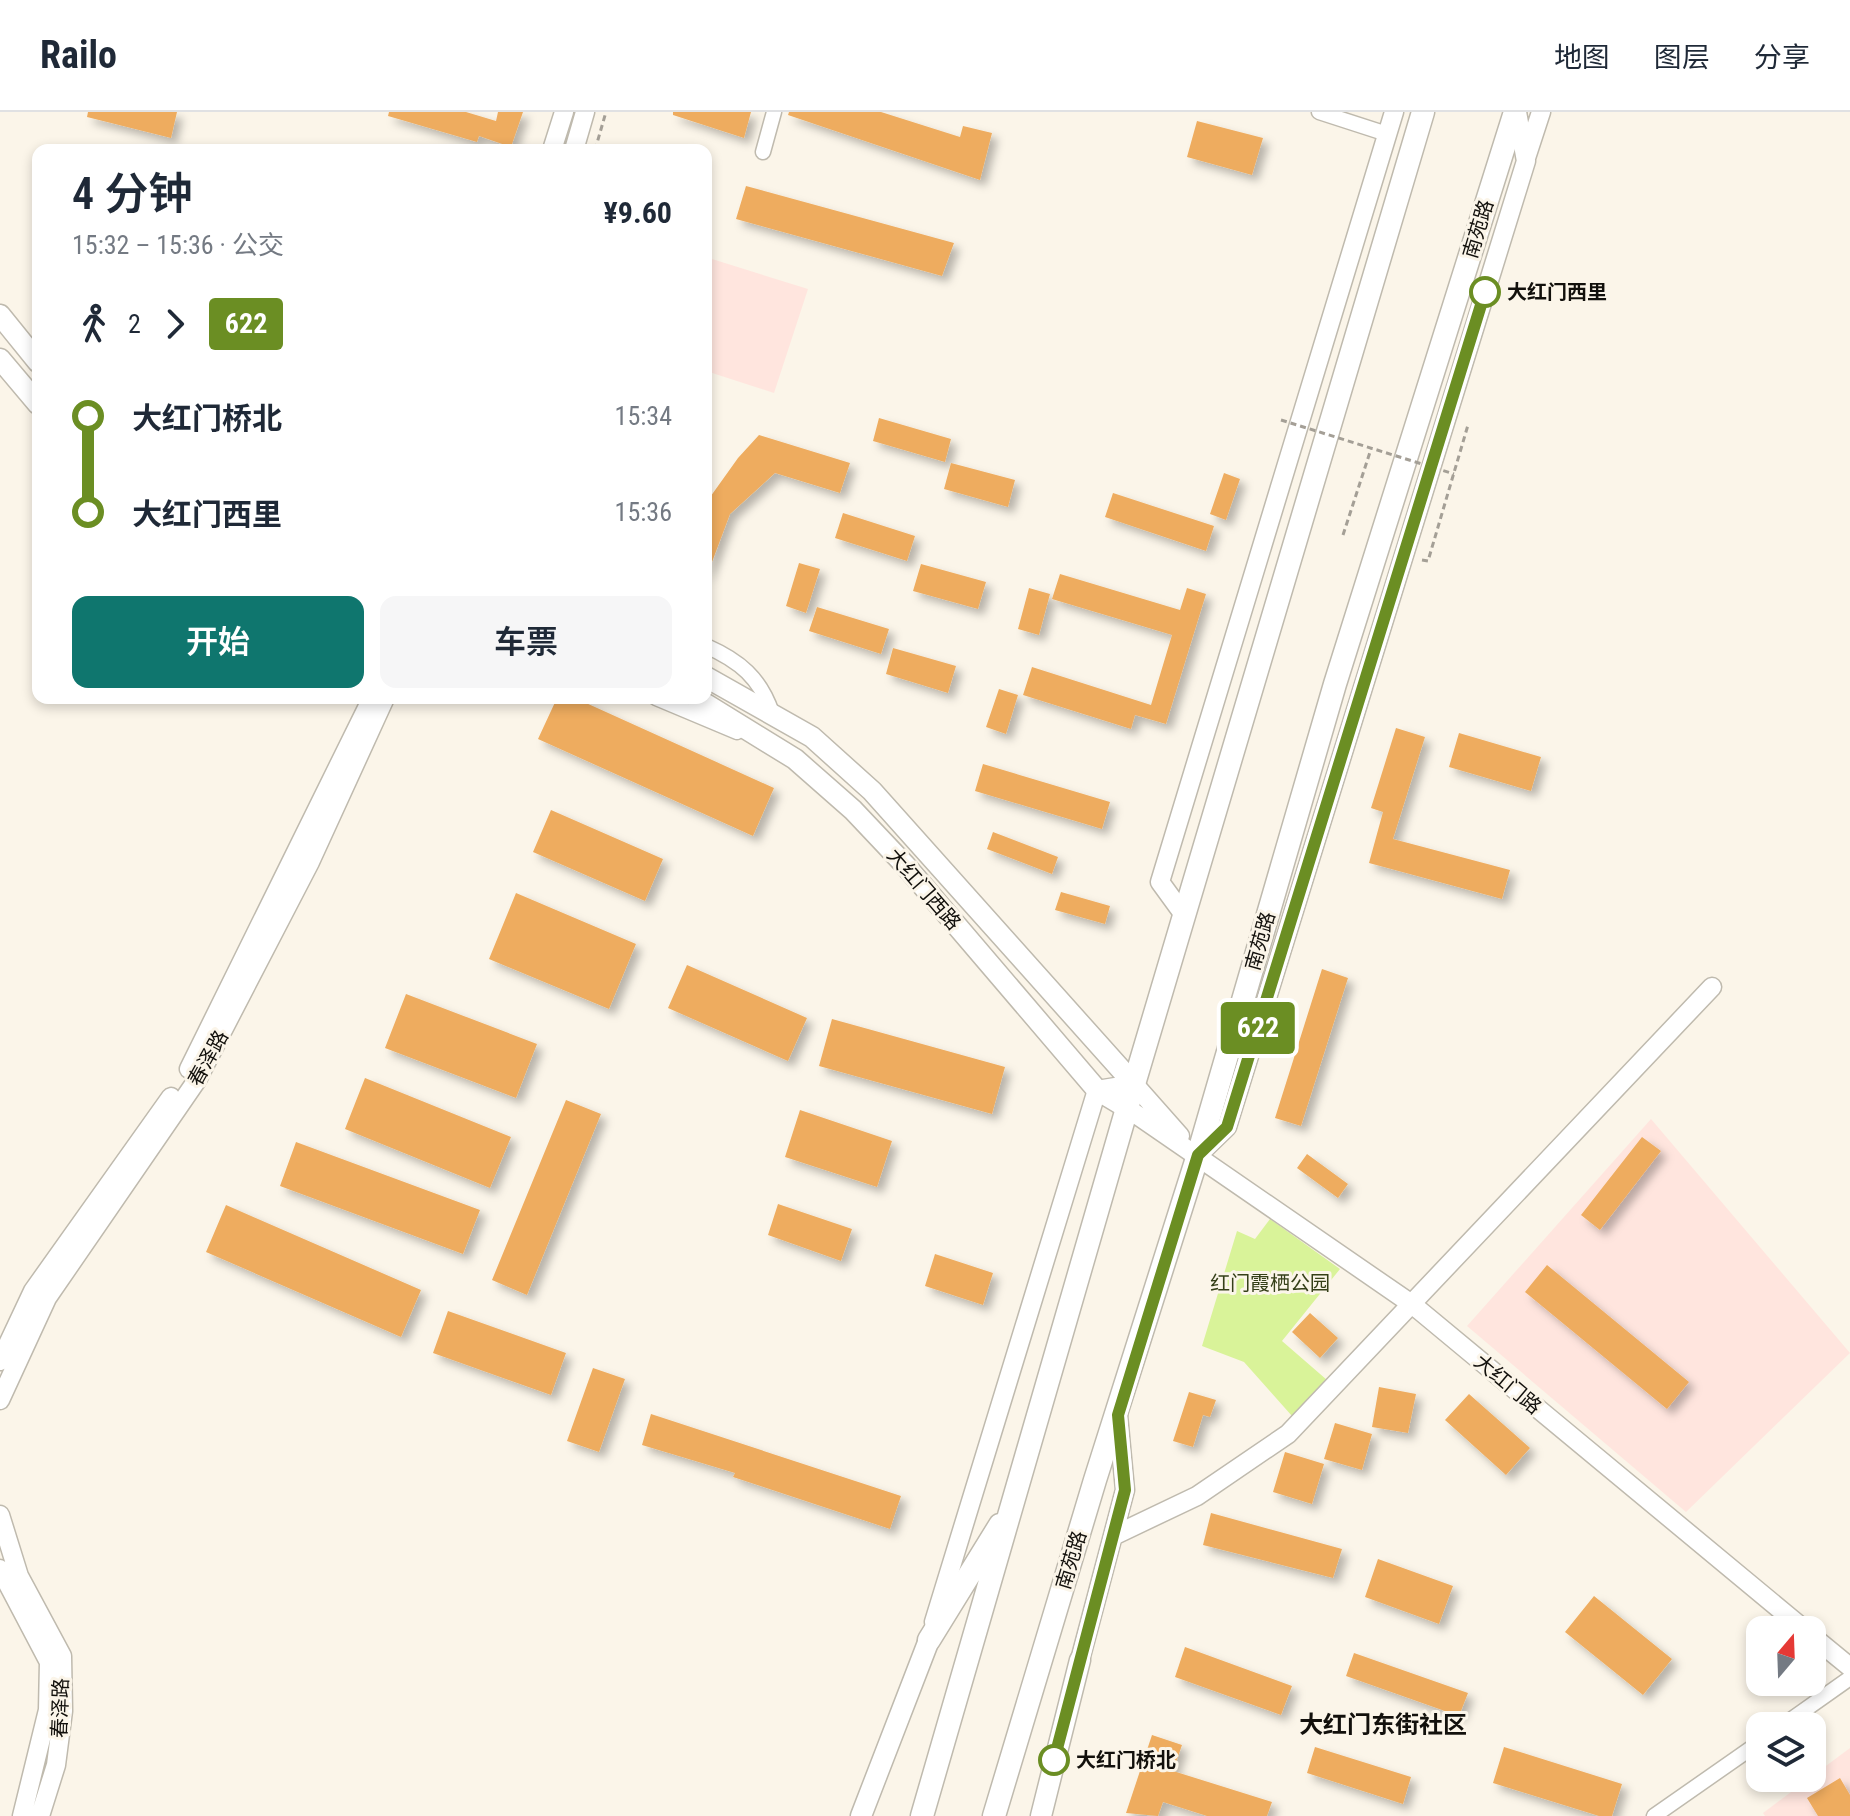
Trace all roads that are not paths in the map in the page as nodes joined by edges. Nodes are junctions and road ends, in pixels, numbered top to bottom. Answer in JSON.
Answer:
{"nodes":[{"id":1,"x":564,"y":112,"type":"edge"},
{"id":2,"x":585,"y":112,"type":"edge"},
{"id":3,"x":774,"y":112,"type":"edge"},
{"id":4,"x":1319,"y":112,"type":"edge"},
{"id":5,"x":1394,"y":112,"type":"edge"},
{"id":6,"x":1423,"y":112,"type":"edge"},
{"id":7,"x":1516,"y":112,"type":"edge"},
{"id":8,"x":1541,"y":112,"type":"edge"},
{"id":9,"x":1387,"y":134,"type":"junction"},
{"id":10,"x":554,"y":144,"type":"edge"},
{"id":11,"x":576,"y":144,"type":"edge"},
{"id":12,"x":763,"y":152,"type":"dead end"},
{"id":13,"x":1526,"y":161,"type":"junction"},
{"id":14,"x":0,"y":315,"type":"edge"},
{"id":15,"x":32,"y":355,"type":"edge"},
{"id":16,"x":2,"y":368,"type":"edge"},
{"id":17,"x":32,"y":398,"type":"edge"},
{"id":18,"x":1388,"y":605,"type":"junction"},
{"id":19,"x":712,"y":649,"type":"edge"},
{"id":20,"x":712,"y":680,"type":"edge"},
{"id":21,"x":1335,"y":684,"type":"junction"},
{"id":22,"x":369,"y":704,"type":"edge"},
{"id":23,"x":382,"y":704,"type":"edge"},
{"id":24,"x":671,"y":704,"type":"edge"},
{"id":25,"x":706,"y":704,"type":"edge"},
{"id":26,"x":772,"y":713,"type":"junction"},
{"id":27,"x":777,"y":748,"type":"junction"},
{"id":28,"x":1184,"y":915,"type":"junction"},
{"id":29,"x":1712,"y":987,"type":"dead end"},
{"id":30,"x":1134,"y":1084,"type":"junction"},
{"id":31,"x":1097,"y":1090,"type":"junction"},
{"id":32,"x":1127,"y":1108,"type":"junction"},
{"id":33,"x":1198,"y":1155,"type":"junction"},
{"id":34,"x":1413,"y":1305,"type":"junction"},
{"id":35,"x":0,"y":1361,"type":"edge"},
{"id":36,"x":0,"y":1400,"type":"edge"},
{"id":37,"x":1118,"y":1415,"type":"junction"},
{"id":38,"x":1016,"y":1500,"type":"junction"},
{"id":39,"x":0,"y":1515,"type":"edge"},
{"id":40,"x":1113,"y":1536,"type":"junction"},
{"id":41,"x":0,"y":1569,"type":"edge"},
{"id":42,"x":1788,"y":1616,"type":"edge"},
{"id":43,"x":929,"y":1640,"type":"junction"},
{"id":44,"x":1826,"y":1647,"type":"edge"},
{"id":45,"x":1080,"y":1660,"type":"joint"},
{"id":46,"x":1850,"y":1667,"type":"edge"},
{"id":47,"x":1850,"y":1678,"type":"edge"},
{"id":48,"x":1802,"y":1712,"type":"edge"},
{"id":49,"x":1746,"y":1752,"type":"edge"},
{"id":50,"x":22,"y":1816,"type":"edge"},
{"id":51,"x":40,"y":1816,"type":"edge"},
{"id":52,"x":861,"y":1816,"type":"edge"},
{"id":53,"x":922,"y":1816,"type":"edge"},
{"id":54,"x":994,"y":1816,"type":"edge"},
{"id":55,"x":1041,"y":1816,"type":"edge"},
{"id":56,"x":1654,"y":1816,"type":"edge"}],
"edges":[{"from":1,"to":10,"type":"street"},
{"from":2,"to":11,"type":"street"},
{"from":3,"to":12,"type":"street"},
{"from":4,"to":9,"type":"street"},
{"from":5,"to":9,"type":"street"},
{"from":6,"to":28,"type":"highway"},
{"from":7,"to":13,"type":"street"},
{"from":7,"to":21,"type":"highway","name":"南苑路"},
{"from":8,"to":13,"type":"street"},
{"from":9,"to":28,"type":"street"},
{"from":13,"to":18,"type":"street"},
{"from":14,"to":15,"type":"main road"},
{"from":16,"to":17,"type":"main road"},
{"from":18,"to":21,"type":"street"},
{"from":18,"to":33,"type":"street"},
{"from":19,"to":26,"type":"street"},
{"from":20,"to":26,"type":"main road","name":"大红门西路"},
{"from":21,"to":33,"type":"highway","name":"南苑路"},
{"from":22,"to":35,"type":"street","name":"春泽路"},
{"from":23,"to":36,"type":"street","name":"春泽路"},
{"from":24,"to":27,"type":"street"},
{"from":25,"to":27,"type":"main road","name":"大红门西路"},
{"from":26,"to":30,"type":"main road","name":"大红门西路"},
{"from":27,"to":31,"type":"main road","name":"大红门西路"},
{"from":28,"to":30,"type":"highway"},
{"from":29,"to":34,"type":"street"},
{"from":30,"to":31,"type":"street"},
{"from":30,"to":32,"type":"highway"},
{"from":30,"to":33,"type":"street"},
{"from":31,"to":32,"type":"main road","name":"大红门西路"},
{"from":31,"to":43,"type":"street"},
{"from":32,"to":33,"type":"street"},
{"from":32,"to":38,"type":"highway"},
{"from":33,"to":34,"type":"street","name":"大红门路"},
{"from":33,"to":37,"type":"highway","name":"南苑路"},
{"from":34,"to":40,"type":"street"},
{"from":34,"to":42,"type":"street","name":"大红门路"},
{"from":37,"to":40,"type":"street"},
{"from":37,"to":54,"type":"highway","name":"南苑路"},
{"from":38,"to":43,"type":"highway"},
{"from":38,"to":53,"type":"highway"},
{"from":39,"to":51,"type":"street","name":"春泽路"},
{"from":40,"to":45,"type":"street"},
{"from":41,"to":50,"type":"street","name":"春泽路"},
{"from":43,"to":52,"type":"main road"},
{"from":44,"to":46,"type":"street"},
{"from":45,"to":55,"type":"main road"},
{"from":47,"to":48,"type":"street"},
{"from":49,"to":56,"type":"street"}]}
